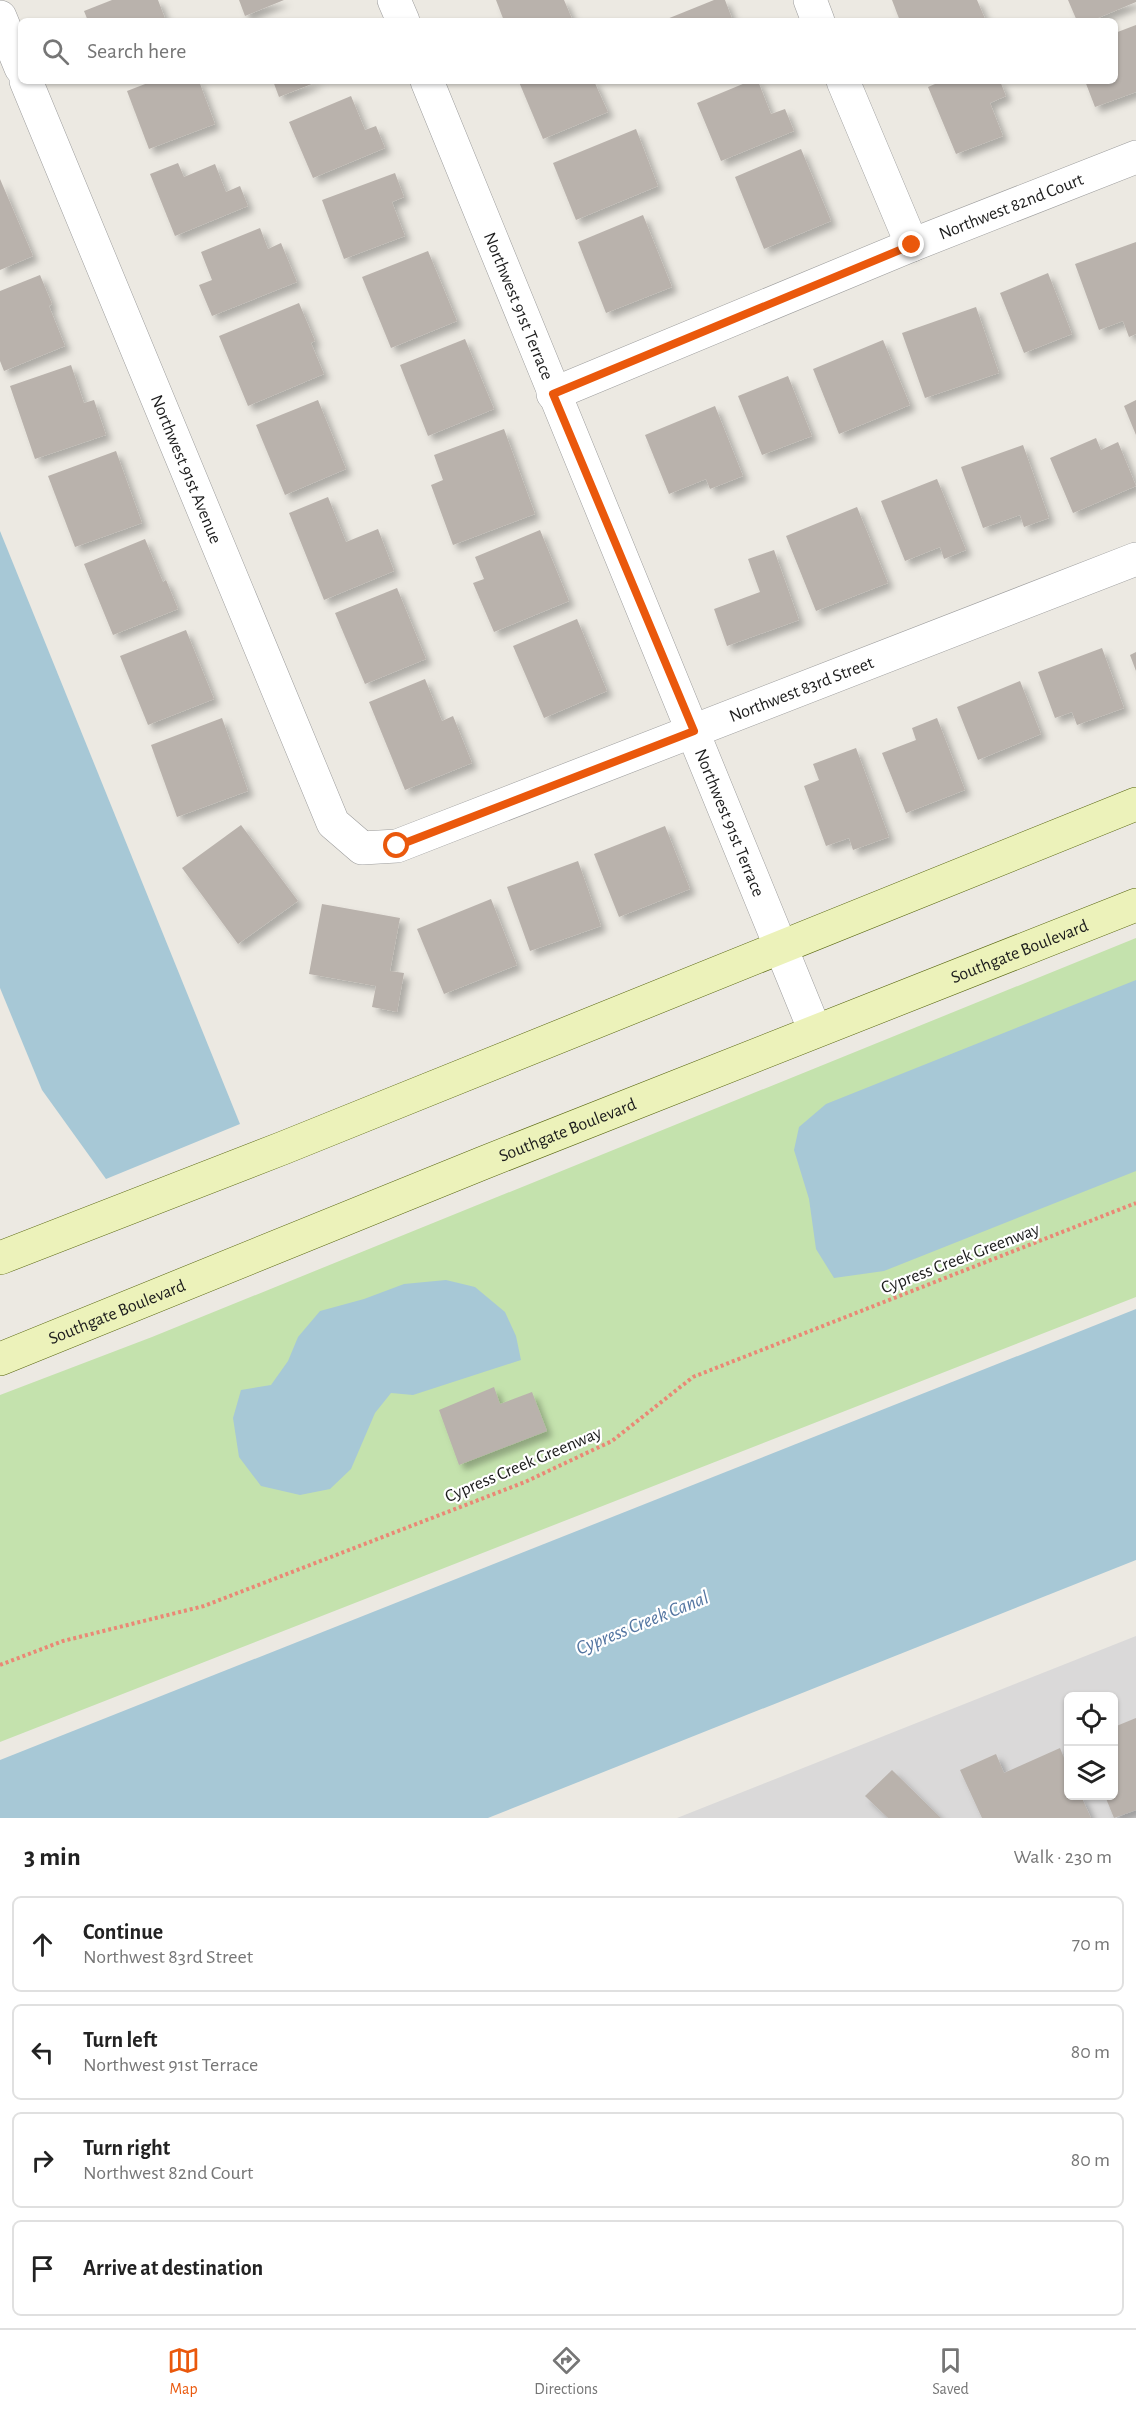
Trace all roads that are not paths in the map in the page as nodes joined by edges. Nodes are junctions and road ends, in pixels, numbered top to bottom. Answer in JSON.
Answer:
{"nodes":[{"id":1,"x":394,"y":0,"type":"edge"},
{"id":2,"x":810,"y":0,"type":"edge"},
{"id":3,"x":0,"y":17,"type":"edge"},
{"id":4,"x":401,"y":18,"type":"edge"},
{"id":5,"x":817,"y":18,"type":"edge"},
{"id":6,"x":18,"y":61,"type":"edge"},
{"id":7,"x":27,"y":84,"type":"edge"},
{"id":8,"x":428,"y":84,"type":"edge"},
{"id":9,"x":844,"y":84,"type":"edge"},
{"id":10,"x":1136,"y":157,"type":"edge"},
{"id":11,"x":912,"y":245,"type":"junction"},
{"id":12,"x":553,"y":394,"type":"junction"},
{"id":13,"x":1136,"y":559,"type":"edge"},
{"id":14,"x":694,"y":731,"type":"junction"},
{"id":15,"x":1136,"y":804,"type":"edge"},
{"id":16,"x":362,"y":848,"type":"joint"},
{"id":17,"x":1136,"y":904,"type":"edge"},
{"id":18,"x":780,"y":946,"type":"junction"},
{"id":19,"x":815,"y":1031,"type":"junction"},
{"id":20,"x":0,"y":1258,"type":"edge"},
{"id":21,"x":0,"y":1359,"type":"edge"}],
"edges":[{"from":1,"to":4,"type":"street"},
{"from":2,"to":5,"type":"street"},
{"from":3,"to":6,"type":"street"},
{"from":7,"to":16,"type":"street","name":"Northwest 91st Avenue"},
{"from":8,"to":12,"type":"street","name":"Northwest 91st Terrace"},
{"from":9,"to":11,"type":"street"},
{"from":10,"to":11,"type":"street","name":"Northwest 82nd Court"},
{"from":11,"to":12,"type":"street","name":"Northwest 82nd Court"},
{"from":12,"to":14,"type":"street","name":"Northwest 91st Terrace"},
{"from":13,"to":14,"type":"street","name":"Northwest 83rd Street"},
{"from":14,"to":16,"type":"street","name":"Northwest 83rd Street"},
{"from":14,"to":18,"type":"street","name":"Northwest 91st Terrace"},
{"from":15,"to":18,"type":"main road"},
{"from":17,"to":19,"type":"main road","name":"Southgate Boulevard"},
{"from":18,"to":19,"type":"street","name":"Northwest 91st Terrace"},
{"from":18,"to":20,"type":"main road"},
{"from":19,"to":21,"type":"main road","name":"Southgate Boulevard"}]}
